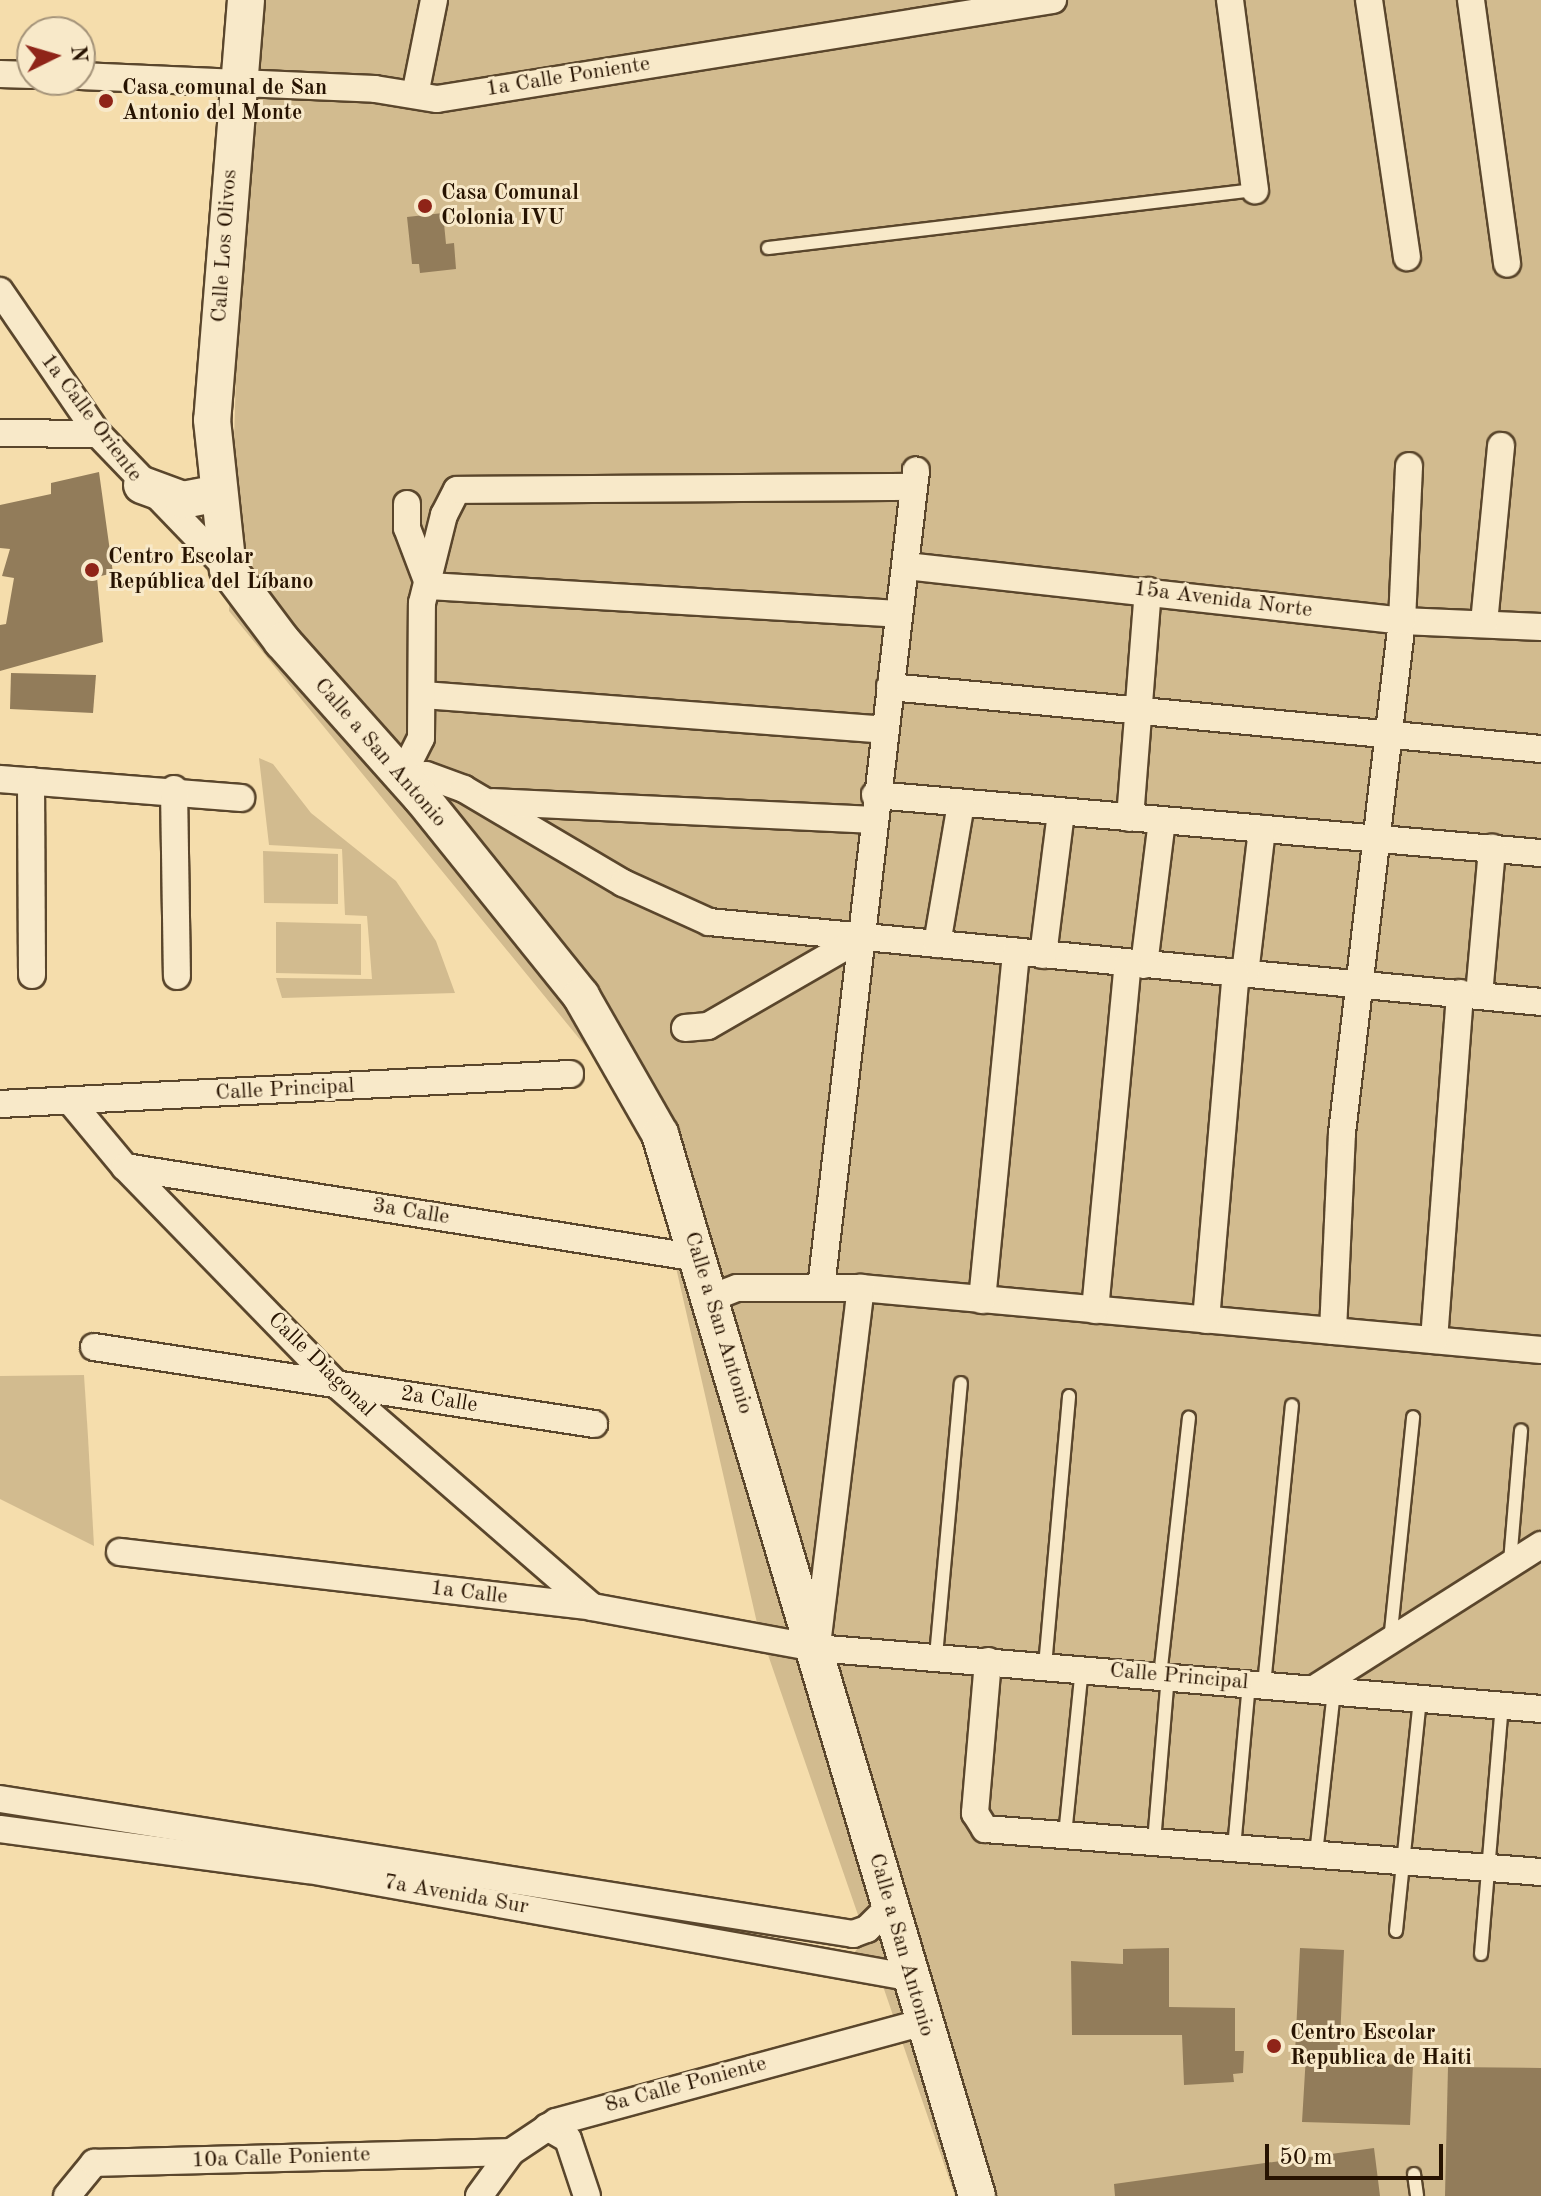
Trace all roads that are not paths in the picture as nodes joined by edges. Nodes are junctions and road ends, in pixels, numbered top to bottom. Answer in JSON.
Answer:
{"nodes":[{"id":1,"x":246,"y":0,"type":"edge"},
{"id":2,"x":434,"y":0,"type":"edge"},
{"id":3,"x":1053,"y":0,"type":"edge"},
{"id":4,"x":1230,"y":0,"type":"edge"},
{"id":5,"x":1369,"y":0,"type":"edge"},
{"id":6,"x":1471,"y":0,"type":"edge"},
{"id":7,"x":96,"y":77,"type":"edge"},
{"id":8,"x":237,"y":81,"type":"junction"},
{"id":9,"x":415,"y":95,"type":"junction"},
{"id":10,"x":1255,"y":190,"type":"joint"},
{"id":11,"x":768,"y":248,"type":"dead end"},
{"id":12,"x":1407,"y":257,"type":"dead end"},
{"id":13,"x":1507,"y":264,"type":"dead end"},
{"id":14,"x":0,"y":291,"type":"edge"},
{"id":15,"x":0,"y":433,"type":"edge"},
{"id":16,"x":98,"y":434,"type":"junction"},
{"id":17,"x":1501,"y":446,"type":"dead end"},
{"id":18,"x":1409,"y":466,"type":"dead end"},
{"id":19,"x":142,"y":485,"type":"junction"},
{"id":20,"x":218,"y":493,"type":"junction"},
{"id":21,"x":407,"y":504,"type":"dead end"},
{"id":22,"x":906,"y":566,"type":"junction"},
{"id":23,"x":228,"y":569,"type":"junction"},
{"id":24,"x":429,"y":586,"type":"junction"},
{"id":25,"x":1148,"y":591,"type":"junction"},
{"id":26,"x":898,"y":614,"type":"junction"},
{"id":27,"x":1402,"y":621,"type":"junction"},
{"id":28,"x":1484,"y":623,"type":"junction"},
{"id":29,"x":1541,"y":627,"type":"edge"},
{"id":30,"x":890,"y":687,"type":"junction"},
{"id":31,"x":423,"y":695,"type":"junction"},
{"id":32,"x":1140,"y":707,"type":"junction"},
{"id":33,"x":885,"y":730,"type":"junction"},
{"id":34,"x":1388,"y":731,"type":"junction"},
{"id":35,"x":1541,"y":749,"type":"edge"},
{"id":36,"x":402,"y":776,"type":"junction"},
{"id":37,"x":0,"y":779,"type":"edge"},
{"id":38,"x":31,"y":781,"type":"junction"},
{"id":39,"x":174,"y":789,"type":"junction"},
{"id":40,"x":241,"y":798,"type":"dead end"},
{"id":41,"x":492,"y":802,"type":"junction"},
{"id":42,"x":961,"y":803,"type":"junction"},
{"id":43,"x":874,"y":808,"type":"junction"},
{"id":44,"x":1061,"y":812,"type":"junction"},
{"id":45,"x":1130,"y":818,"type":"junction"},
{"id":46,"x":1162,"y":821,"type":"junction"},
{"id":47,"x":1262,"y":829,"type":"junction"},
{"id":48,"x":1377,"y":838,"type":"junction"},
{"id":49,"x":1492,"y":848,"type":"junction"},
{"id":50,"x":1541,"y":853,"type":"edge"},
{"id":51,"x":862,"y":937,"type":"junction"},
{"id":52,"x":937,"y":944,"type":"junction"},
{"id":53,"x":1016,"y":952,"type":"junction"},
{"id":54,"x":1043,"y":955,"type":"junction"},
{"id":55,"x":1136,"y":964,"type":"junction"},
{"id":56,"x":1241,"y":974,"type":"junction"},
{"id":57,"x":32,"y":975,"type":"dead end"},
{"id":58,"x":177,"y":976,"type":"dead end"},
{"id":59,"x":1359,"y":982,"type":"junction"},
{"id":60,"x":1469,"y":994,"type":"junction"},
{"id":61,"x":1541,"y":1002,"type":"edge"},
{"id":62,"x":685,"y":1028,"type":"dead end"},
{"id":63,"x":570,"y":1074,"type":"dead end"},
{"id":64,"x":70,"y":1101,"type":"junction"},
{"id":65,"x":0,"y":1104,"type":"edge"},
{"id":66,"x":125,"y":1167,"type":"junction"},
{"id":67,"x":698,"y":1258,"type":"junction"},
{"id":68,"x":821,"y":1288,"type":"junction"},
{"id":69,"x":861,"y":1288,"type":"junction"},
{"id":70,"x":711,"y":1298,"type":"junction"},
{"id":71,"x":982,"y":1300,"type":"junction"},
{"id":72,"x":1095,"y":1310,"type":"junction"},
{"id":73,"x":1206,"y":1320,"type":"junction"},
{"id":74,"x":1333,"y":1331,"type":"junction"},
{"id":75,"x":1434,"y":1340,"type":"junction"},
{"id":76,"x":94,"y":1347,"type":"dead end"},
{"id":77,"x":1541,"y":1350,"type":"edge"},
{"id":78,"x":961,"y":1383,"type":"dead end"},
{"id":79,"x":337,"y":1385,"type":"junction"},
{"id":80,"x":1069,"y":1396,"type":"dead end"},
{"id":81,"x":1292,"y":1405,"type":"dead end"},
{"id":82,"x":1413,"y":1417,"type":"dead end"},
{"id":83,"x":1189,"y":1418,"type":"dead end"},
{"id":84,"x":594,"y":1424,"type":"dead end"},
{"id":85,"x":1521,"y":1430,"type":"dead end"},
{"id":86,"x":1541,"y":1545,"type":"edge"},
{"id":87,"x":120,"y":1552,"type":"dead end"},
{"id":88,"x":1510,"y":1565,"type":"junction"},
{"id":89,"x":592,"y":1607,"type":"junction"},
{"id":90,"x":1390,"y":1644,"type":"junction"},
{"id":91,"x":816,"y":1648,"type":"junction"},
{"id":92,"x":936,"y":1656,"type":"junction"},
{"id":93,"x":988,"y":1661,"type":"junction"},
{"id":94,"x":1045,"y":1666,"type":"junction"},
{"id":95,"x":1082,"y":1669,"type":"junction"},
{"id":96,"x":1164,"y":1676,"type":"junction"},
{"id":97,"x":1256,"y":1684,"type":"junction"},
{"id":98,"x":1324,"y":1690,"type":"junction"},
{"id":99,"x":1420,"y":1698,"type":"junction"},
{"id":100,"x":1502,"y":1705,"type":"junction"},
{"id":101,"x":1541,"y":1709,"type":"edge"},
{"id":102,"x":0,"y":1799,"type":"edge"},
{"id":103,"x":0,"y":1829,"type":"edge"},
{"id":104,"x":1065,"y":1835,"type":"junction"},
{"id":105,"x":1154,"y":1842,"type":"junction"},
{"id":106,"x":1234,"y":1848,"type":"junction"},
{"id":107,"x":1316,"y":1854,"type":"junction"},
{"id":108,"x":1403,"y":1861,"type":"junction"},
{"id":109,"x":1489,"y":1868,"type":"junction"},
{"id":110,"x":1541,"y":1872,"type":"edge"},
{"id":111,"x":889,"y":1907,"type":"junction"},
{"id":112,"x":1396,"y":1931,"type":"dead end"},
{"id":113,"x":1481,"y":1954,"type":"dead end"},
{"id":114,"x":908,"y":1977,"type":"junction"},
{"id":115,"x":923,"y":2022,"type":"junction"},
{"id":116,"x":547,"y":2127,"type":"junction"},
{"id":117,"x":511,"y":2152,"type":"junction"},
{"id":118,"x":1414,"y":2174,"type":"dead end"},
{"id":119,"x":67,"y":2196,"type":"edge"},
{"id":120,"x":479,"y":2196,"type":"edge"},
{"id":121,"x":587,"y":2196,"type":"edge"},
{"id":122,"x":977,"y":2196,"type":"edge"},
{"id":123,"x":1417,"y":2196,"type":"edge"}],
"edges":[{"from":1,"to":8,"type":"street","name":"Calle Los Olivos"},
{"from":2,"to":9,"type":"street"},
{"from":3,"to":9,"type":"street","name":"1a Calle Poniente"},
{"from":4,"to":10,"type":"street"},
{"from":5,"to":12,"type":"street"},
{"from":6,"to":13,"type":"street"},
{"from":7,"to":8,"type":"street","name":"1a Calle Poniente"},
{"from":8,"to":9,"type":"street","name":"1a Calle Poniente"},
{"from":8,"to":20,"type":"street","name":"Calle Los Olivos"},
{"from":10,"to":11,"type":"lane"},
{"from":14,"to":16,"type":"street","name":"1a Calle Oriente"},
{"from":15,"to":16,"type":"street"},
{"from":16,"to":19,"type":"street","name":"1a Calle Oriente"},
{"from":17,"to":28,"type":"street"},
{"from":18,"to":27,"type":"street"},
{"from":19,"to":20,"type":"street"},
{"from":19,"to":23,"type":"street","name":"1a Calle Oriente"},
{"from":20,"to":23,"type":"street","name":"Calle Los Olivos"},
{"from":21,"to":24,"type":"street"},
{"from":22,"to":24,"type":"street"},
{"from":22,"to":25,"type":"street","name":"15a Avenida Norte"},
{"from":22,"to":26,"type":"street"},
{"from":23,"to":36,"type":"street","name":"Calle a San Antonio"},
{"from":24,"to":26,"type":"street"},
{"from":24,"to":31,"type":"street"},
{"from":25,"to":27,"type":"street","name":"15a Avenida Norte"},
{"from":25,"to":32,"type":"street"},
{"from":26,"to":30,"type":"street"},
{"from":27,"to":28,"type":"street","name":"15a Avenida Norte"},
{"from":27,"to":34,"type":"street"},
{"from":28,"to":29,"type":"street","name":"15a Avenida Norte"},
{"from":30,"to":32,"type":"street"},
{"from":30,"to":33,"type":"street"},
{"from":31,"to":33,"type":"street"},
{"from":31,"to":36,"type":"street"},
{"from":32,"to":34,"type":"street"},
{"from":32,"to":45,"type":"street"},
{"from":33,"to":43,"type":"street"},
{"from":34,"to":35,"type":"street"},
{"from":34,"to":48,"type":"street"},
{"from":36,"to":41,"type":"street"},
{"from":36,"to":67,"type":"street","name":"Calle a San Antonio"},
{"from":37,"to":38,"type":"street"},
{"from":38,"to":39,"type":"street"},
{"from":38,"to":57,"type":"street"},
{"from":39,"to":40,"type":"street"},
{"from":39,"to":58,"type":"street"},
{"from":41,"to":43,"type":"street"},
{"from":41,"to":51,"type":"street"},
{"from":42,"to":43,"type":"street"},
{"from":42,"to":44,"type":"street"},
{"from":42,"to":52,"type":"street"},
{"from":43,"to":51,"type":"street"},
{"from":44,"to":45,"type":"street"},
{"from":44,"to":54,"type":"street"},
{"from":45,"to":46,"type":"street"},
{"from":46,"to":47,"type":"street"},
{"from":46,"to":55,"type":"street"},
{"from":47,"to":48,"type":"street"},
{"from":47,"to":56,"type":"street"},
{"from":48,"to":49,"type":"street"},
{"from":48,"to":59,"type":"street"},
{"from":49,"to":50,"type":"street"},
{"from":49,"to":60,"type":"street"},
{"from":51,"to":52,"type":"street"},
{"from":51,"to":62,"type":"street"},
{"from":51,"to":68,"type":"street"},
{"from":52,"to":53,"type":"street"},
{"from":53,"to":54,"type":"street"},
{"from":53,"to":71,"type":"street"},
{"from":54,"to":55,"type":"street"},
{"from":55,"to":56,"type":"street"},
{"from":55,"to":72,"type":"street"},
{"from":56,"to":59,"type":"street"},
{"from":56,"to":73,"type":"street"},
{"from":59,"to":60,"type":"street"},
{"from":59,"to":74,"type":"street"},
{"from":60,"to":61,"type":"street"},
{"from":60,"to":75,"type":"street"},
{"from":63,"to":64,"type":"street","name":"Calle Principal"},
{"from":64,"to":65,"type":"street","name":"Calle Principal"},
{"from":64,"to":66,"type":"street","name":"Calle Diagonal"},
{"from":66,"to":67,"type":"street","name":"3a Calle"},
{"from":66,"to":79,"type":"street","name":"Calle Diagonal"},
{"from":67,"to":70,"type":"street","name":"Calle a San Antonio"},
{"from":68,"to":69,"type":"street"},
{"from":68,"to":70,"type":"street"},
{"from":69,"to":71,"type":"street"},
{"from":69,"to":91,"type":"street"},
{"from":70,"to":91,"type":"street","name":"Calle a San Antonio"},
{"from":71,"to":72,"type":"street"},
{"from":72,"to":73,"type":"street"},
{"from":73,"to":74,"type":"street"},
{"from":74,"to":75,"type":"street"},
{"from":75,"to":77,"type":"street"},
{"from":76,"to":79,"type":"street","name":"2a Calle"},
{"from":78,"to":92,"type":"lane"},
{"from":79,"to":84,"type":"street","name":"2a Calle"},
{"from":79,"to":89,"type":"street","name":"Calle Diagonal"},
{"from":80,"to":94,"type":"lane"},
{"from":81,"to":97,"type":"lane"},
{"from":82,"to":90,"type":"lane"},
{"from":83,"to":96,"type":"lane"},
{"from":85,"to":88,"type":"lane"},
{"from":86,"to":88,"type":"street"},
{"from":87,"to":89,"type":"street","name":"1a Calle"},
{"from":88,"to":90,"type":"street"},
{"from":89,"to":91,"type":"street","name":"1a Calle"},
{"from":90,"to":98,"type":"street"},
{"from":91,"to":92,"type":"street","name":"Calle Principal"},
{"from":91,"to":111,"type":"street","name":"Calle a San Antonio"},
{"from":92,"to":93,"type":"street","name":"Calle Principal"},
{"from":93,"to":94,"type":"street","name":"Calle Principal"},
{"from":93,"to":104,"type":"street"},
{"from":94,"to":95,"type":"street","name":"Calle Principal"},
{"from":95,"to":96,"type":"street","name":"Calle Principal"},
{"from":95,"to":104,"type":"lane"},
{"from":96,"to":97,"type":"street","name":"Calle Principal"},
{"from":96,"to":105,"type":"lane"},
{"from":97,"to":98,"type":"street","name":"Calle Principal"},
{"from":97,"to":106,"type":"lane"},
{"from":98,"to":99,"type":"street","name":"Calle Principal"},
{"from":98,"to":107,"type":"lane"},
{"from":99,"to":100,"type":"street","name":"Calle Principal"},
{"from":99,"to":108,"type":"lane"},
{"from":100,"to":101,"type":"street","name":"Calle Principal"},
{"from":100,"to":109,"type":"lane"},
{"from":102,"to":111,"type":"street","name":"7a Avenida Sur"},
{"from":103,"to":114,"type":"street","name":"7a Avenida Sur"},
{"from":104,"to":105,"type":"street"},
{"from":105,"to":106,"type":"street"},
{"from":106,"to":107,"type":"street"},
{"from":107,"to":108,"type":"street"},
{"from":108,"to":109,"type":"street"},
{"from":108,"to":112,"type":"lane"},
{"from":109,"to":110,"type":"street"},
{"from":109,"to":113,"type":"lane"},
{"from":111,"to":114,"type":"street","name":"Calle a San Antonio"},
{"from":114,"to":115,"type":"street","name":"Calle a San Antonio"},
{"from":115,"to":116,"type":"street","name":"8a Calle Poniente"},
{"from":115,"to":122,"type":"street","name":"Calle a San Antonio"},
{"from":116,"to":117,"type":"street","name":"8a Calle Poniente"},
{"from":116,"to":121,"type":"street"},
{"from":117,"to":119,"type":"street","name":"10a Calle Poniente"},
{"from":117,"to":120,"type":"street","name":"8a Calle Poniente"},
{"from":118,"to":123,"type":"lane"}]}
